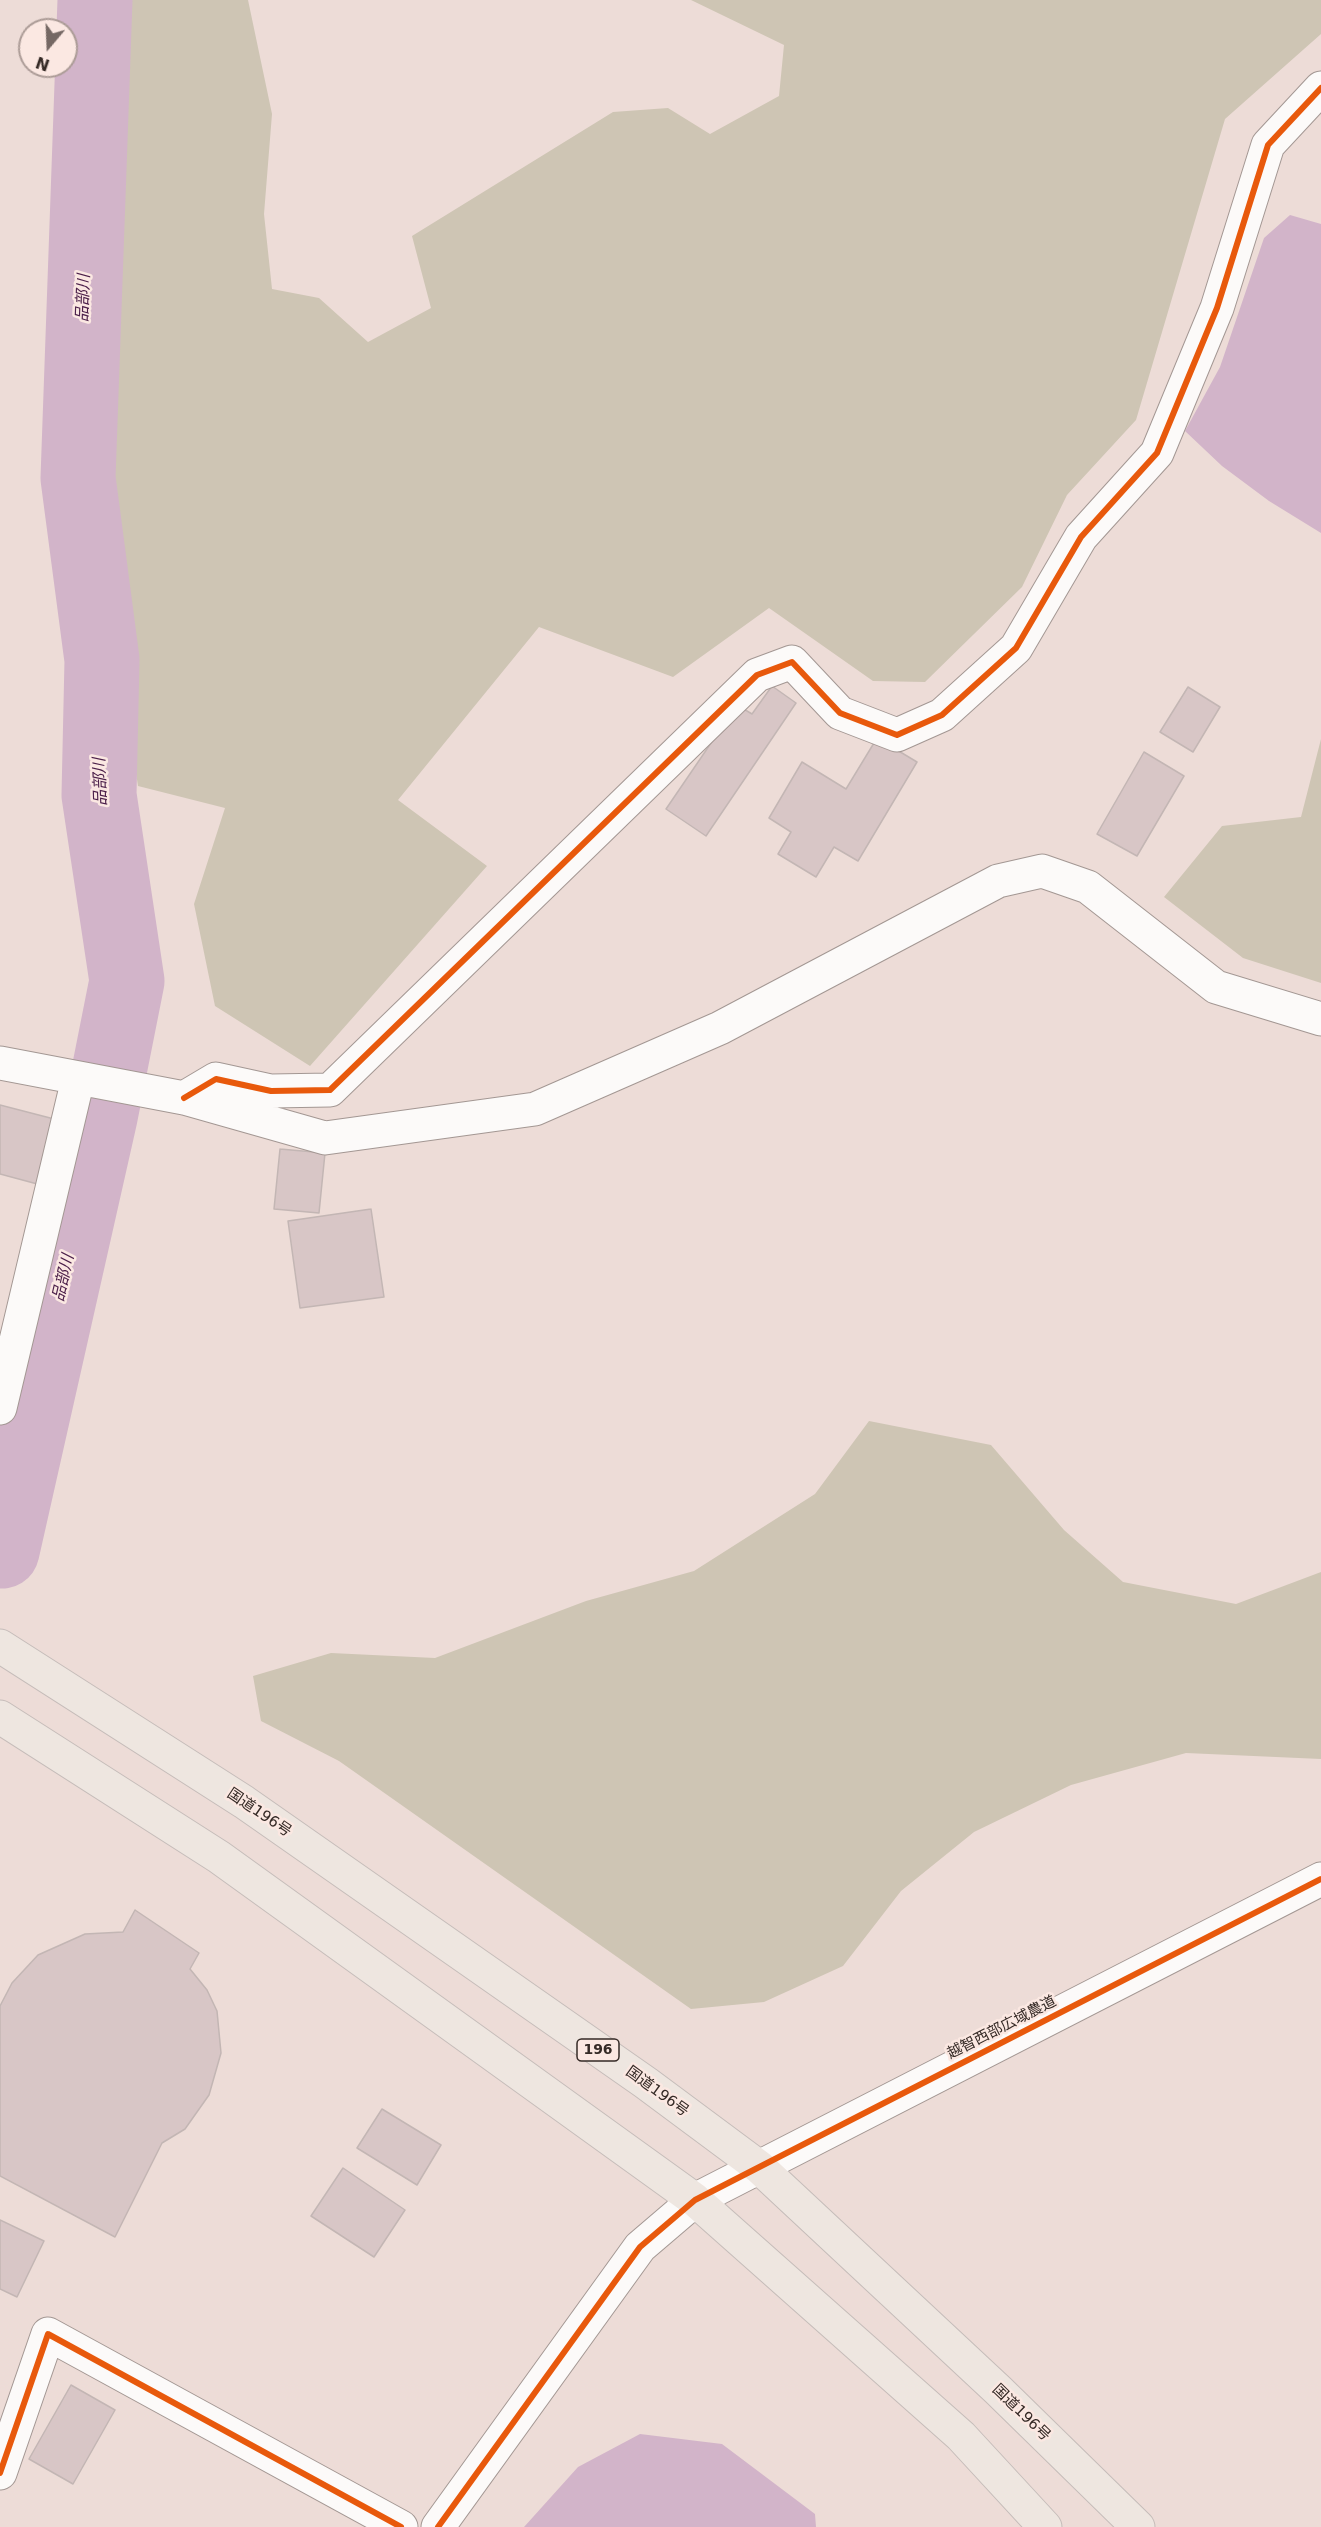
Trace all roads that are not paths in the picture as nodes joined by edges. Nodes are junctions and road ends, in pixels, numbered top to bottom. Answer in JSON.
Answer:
{"nodes":[{"id":1,"x":1321,"y":88,"type":"edge"},
{"id":2,"x":1321,"y":1019,"type":"edge"},
{"id":3,"x":0,"y":1063,"type":"edge"},
{"id":4,"x":78,"y":1079,"type":"junction"},
{"id":5,"x":184,"y":1098,"type":"junction"},
{"id":6,"x":0,"y":1408,"type":"edge"},
{"id":7,"x":0,"y":1646,"type":"edge"},
{"id":8,"x":0,"y":1717,"type":"edge"},
{"id":9,"x":1321,"y":1878,"type":"edge"},
{"id":10,"x":759,"y":2166,"type":"junction"},
{"id":11,"x":695,"y":2200,"type":"junction"},
{"id":12,"x":0,"y":2473,"type":"edge"},
{"id":13,"x":400,"y":2527,"type":"edge"},
{"id":14,"x":438,"y":2527,"type":"edge"},
{"id":15,"x":1046,"y":2527,"type":"edge"},
{"id":16,"x":1138,"y":2527,"type":"edge"}],
"edges":[{"from":1,"to":5,"type":"street"},
{"from":2,"to":5,"type":"street"},
{"from":3,"to":4,"type":"street"},
{"from":4,"to":5,"type":"street"},
{"from":4,"to":6,"type":"street"},
{"from":7,"to":10,"type":"highway","name":"国道196号","number":"196"},
{"from":8,"to":11,"type":"highway"},
{"from":9,"to":10,"type":"street","name":"越智西部広域農道"},
{"from":10,"to":11,"type":"street","name":"越智西部広域農道"},
{"from":10,"to":16,"type":"highway","name":"国道196号","number":"196"},
{"from":11,"to":14,"type":"street","name":"越智西部広域農道"},
{"from":11,"to":15,"type":"highway"},
{"from":12,"to":13,"type":"street"}]}
